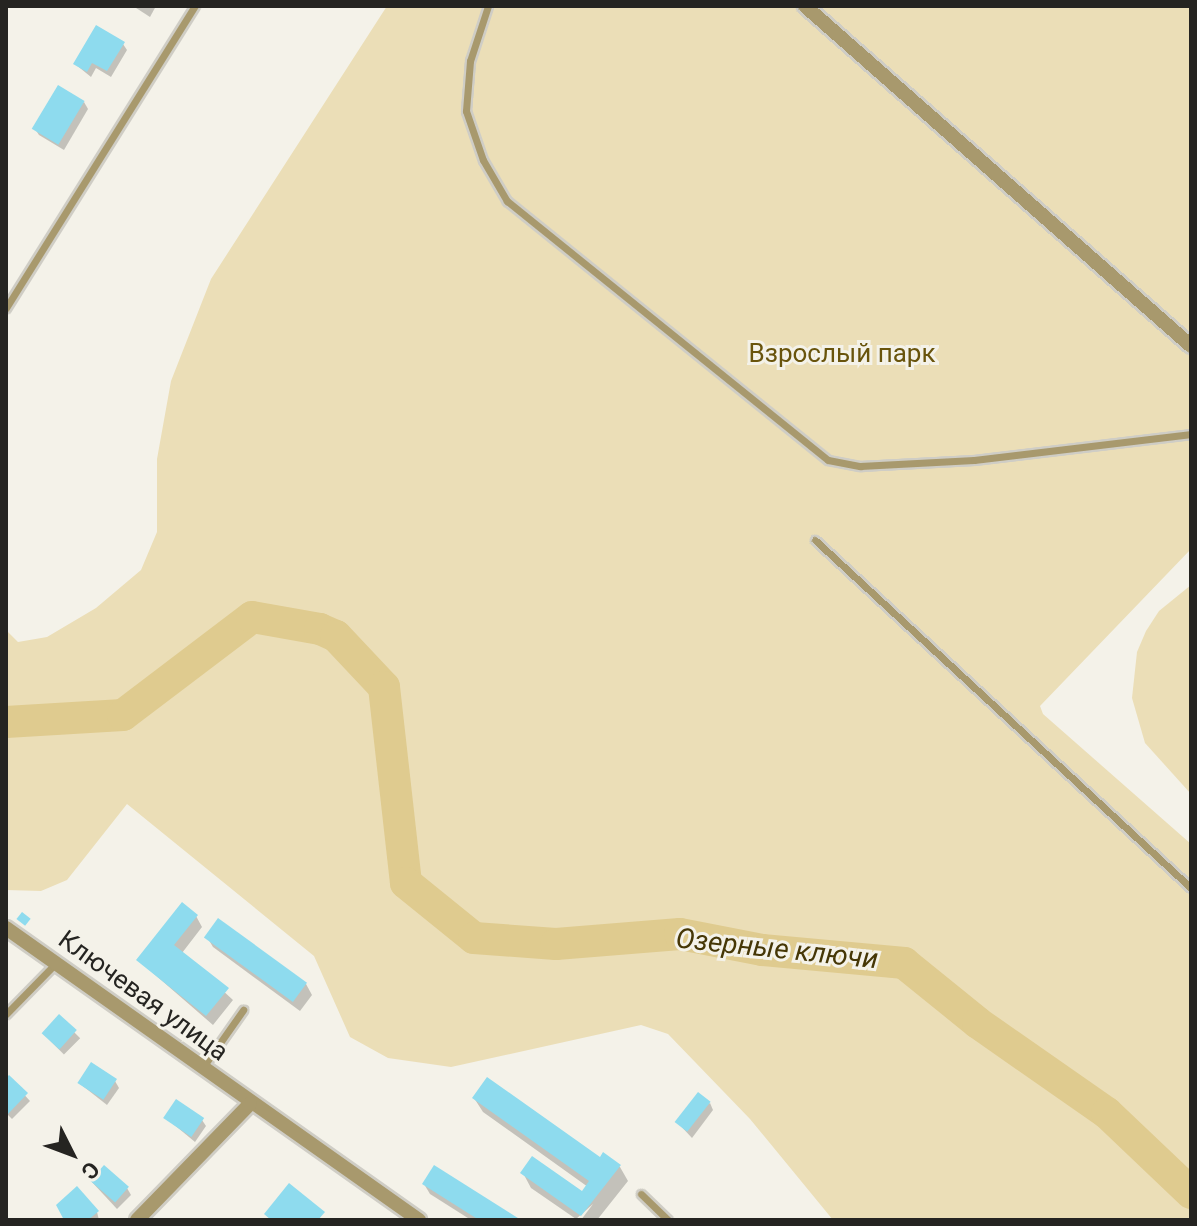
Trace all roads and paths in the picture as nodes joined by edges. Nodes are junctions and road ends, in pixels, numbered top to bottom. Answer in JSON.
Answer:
{"nodes":[{"id":1,"x":195,"y":6,"type":"edge"},
{"id":2,"x":488,"y":6,"type":"edge"},
{"id":3,"x":805,"y":6,"type":"edge"},
{"id":4,"x":6,"y":308,"type":"edge"},
{"id":5,"x":1191,"y":346,"type":"edge"},
{"id":6,"x":1191,"y":434,"type":"edge"},
{"id":7,"x":815,"y":540,"type":"dead end"},
{"id":8,"x":1191,"y":888,"type":"edge"},
{"id":9,"x":6,"y":928,"type":"edge"},
{"id":10,"x":57,"y":963,"type":"junction"},
{"id":11,"x":243,"y":1010,"type":"dead end"},
{"id":12,"x":6,"y":1014,"type":"edge"},
{"id":13,"x":202,"y":1069,"type":"junction"},
{"id":14,"x":250,"y":1104,"type":"junction"},
{"id":15,"x":641,"y":1194,"type":"dead end"},
{"id":16,"x":137,"y":1220,"type":"edge"},
{"id":17,"x":419,"y":1220,"type":"edge"},
{"id":18,"x":668,"y":1220,"type":"edge"}],
"edges":[{"from":1,"to":4,"type":"lane"},
{"from":2,"to":6,"type":"lane"},
{"from":3,"to":5,"type":"street"},
{"from":7,"to":8,"type":"lane"},
{"from":9,"to":10,"type":"street","name":"Ключевая улица"},
{"from":10,"to":12,"type":"lane"},
{"from":10,"to":13,"type":"street","name":"Ключевая улица"},
{"from":11,"to":13,"type":"lane"},
{"from":13,"to":14,"type":"street","name":"Ключевая улица"},
{"from":14,"to":16,"type":"street"},
{"from":14,"to":17,"type":"street","name":"Ключевая улица"},
{"from":15,"to":18,"type":"lane"}]}
